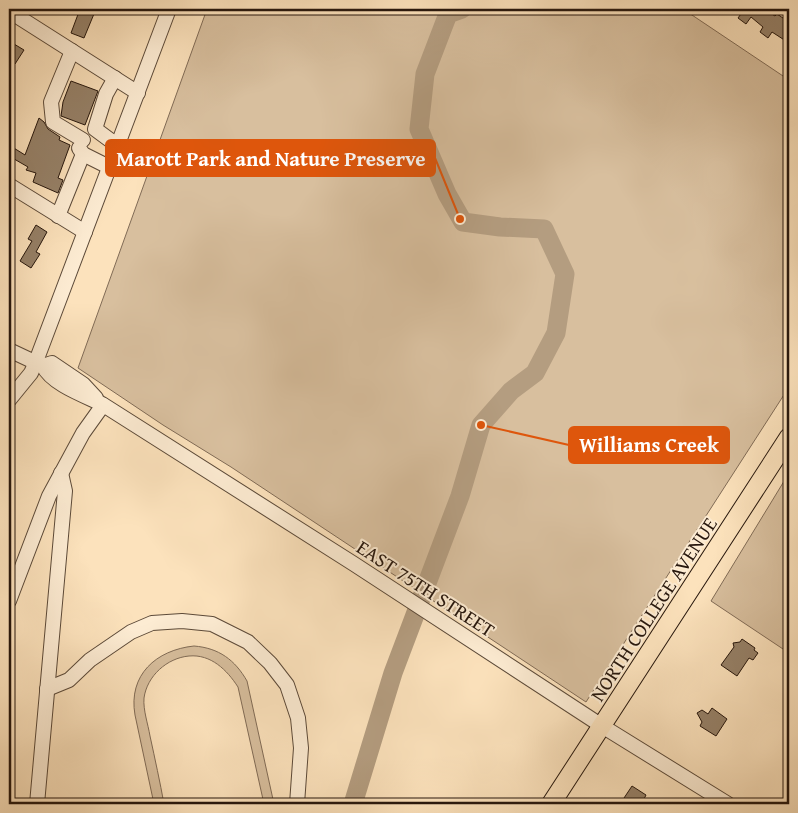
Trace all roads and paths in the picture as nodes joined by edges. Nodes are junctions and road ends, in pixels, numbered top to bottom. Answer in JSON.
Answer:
{"nodes":[{"id":1,"x":169,"y":9,"type":"edge"},
{"id":2,"x":9,"y":11,"type":"edge"},
{"id":3,"x":72,"y":51,"type":"junction"},
{"id":4,"x":115,"y":78,"type":"junction"},
{"id":5,"x":138,"y":93,"type":"junction"},
{"id":6,"x":95,"y":129,"type":"junction"},
{"id":7,"x":118,"y":146,"type":"junction"},
{"id":8,"x":83,"y":147,"type":"junction"},
{"id":9,"x":110,"y":167,"type":"junction"},
{"id":10,"x":9,"y":185,"type":"edge"},
{"id":11,"x":58,"y":216,"type":"junction"},
{"id":12,"x":85,"y":232,"type":"junction"},
{"id":13,"x":9,"y":350,"type":"edge"},
{"id":14,"x":39,"y":365,"type":"junction"},
{"id":15,"x":9,"y":400,"type":"edge"},
{"id":16,"x":103,"y":404,"type":"junction"},
{"id":17,"x":789,"y":437,"type":"edge"},
{"id":18,"x":61,"y":473,"type":"junction"},
{"id":19,"x":9,"y":601,"type":"edge"},
{"id":20,"x":47,"y":689,"type":"junction"},
{"id":21,"x":602,"y":726,"type":"junction"},
{"id":22,"x":723,"y":803,"type":"edge"},
{"id":23,"x":37,"y":804,"type":"edge"},
{"id":24,"x":298,"y":804,"type":"edge"},
{"id":25,"x":551,"y":804,"type":"edge"}],
"edges":[{"from":1,"to":5,"type":"street"},
{"from":2,"to":3,"type":"street"},
{"from":3,"to":4,"type":"street"},
{"from":3,"to":8,"type":"street"},
{"from":4,"to":5,"type":"street"},
{"from":4,"to":6,"type":"street"},
{"from":5,"to":7,"type":"street"},
{"from":6,"to":7,"type":"street"},
{"from":6,"to":8,"type":"street"},
{"from":7,"to":9,"type":"street"},
{"from":8,"to":9,"type":"street"},
{"from":8,"to":11,"type":"street"},
{"from":9,"to":12,"type":"street"},
{"from":10,"to":11,"type":"street"},
{"from":11,"to":12,"type":"street"},
{"from":12,"to":14,"type":"street"},
{"from":13,"to":14,"type":"street","name":"EAST 75TH STREET"},
{"from":14,"to":15,"type":"street"},
{"from":14,"to":16,"type":"street","name":"EAST 75TH STREET"},
{"from":16,"to":18,"type":"street"},
{"from":16,"to":21,"type":"street","name":"EAST 75TH STREET"},
{"from":17,"to":21,"type":"main road","name":"NORTH COLLEGE AVENUE"},
{"from":18,"to":19,"type":"street"},
{"from":18,"to":20,"type":"street"},
{"from":20,"to":23,"type":"street"},
{"from":20,"to":24,"type":"street"},
{"from":21,"to":22,"type":"street","name":"EAST 75TH STREET"},
{"from":21,"to":25,"type":"main road","name":"NORTH COLLEGE AVENUE"}]}
